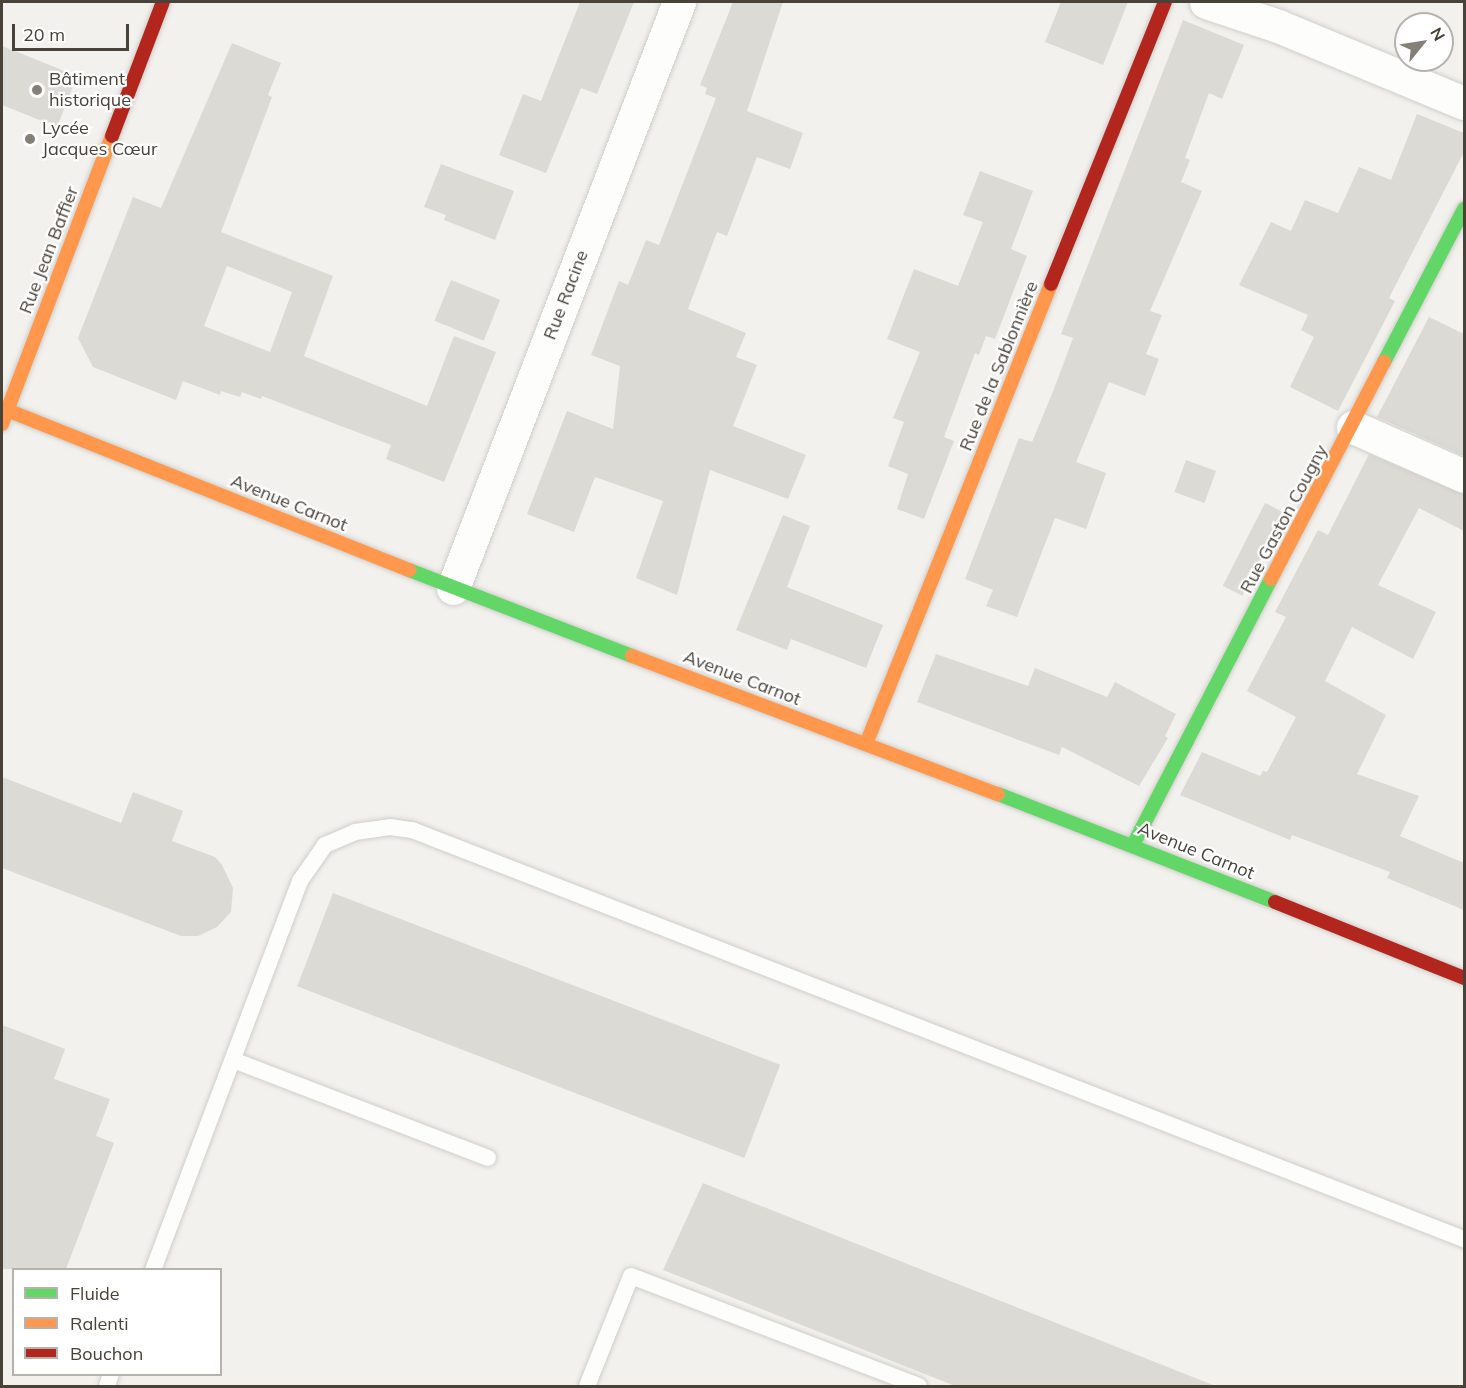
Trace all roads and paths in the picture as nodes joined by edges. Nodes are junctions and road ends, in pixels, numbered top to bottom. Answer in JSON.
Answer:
{"nodes":[{"id":1,"x":163,"y":2,"type":"edge"},
{"id":2,"x":679,"y":2,"type":"edge"},
{"id":3,"x":1165,"y":2,"type":"edge"},
{"id":4,"x":1206,"y":2,"type":"edge"},
{"id":5,"x":1283,"y":14,"type":"edge"},
{"id":6,"x":1464,"y":104,"type":"edge"},
{"id":7,"x":1464,"y":209,"type":"edge"},
{"id":8,"x":7,"y":410,"type":"junction"},
{"id":9,"x":2,"y":424,"type":"edge"},
{"id":10,"x":1353,"y":427,"type":"junction"},
{"id":11,"x":1464,"y":476,"type":"edge"},
{"id":12,"x":453,"y":588,"type":"junction"},
{"id":13,"x":866,"y":744,"type":"junction"},
{"id":14,"x":1133,"y":845,"type":"junction"},
{"id":15,"x":1464,"y":978,"type":"edge"},
{"id":16,"x":233,"y":1060,"type":"junction"},
{"id":17,"x":488,"y":1158,"type":"dead end"},
{"id":18,"x":1464,"y":1239,"type":"edge"},
{"id":19,"x":153,"y":1268,"type":"edge"},
{"id":20,"x":586,"y":1386,"type":"edge"},
{"id":21,"x":920,"y":1386,"type":"edge"}],
"edges":[{"from":1,"to":8,"type":"main road","name":"Rue Jean Baffier"},
{"from":2,"to":12,"type":"street","name":"Rue Racine"},
{"from":3,"to":13,"type":"main road","name":"Rue de la Sablonnière"},
{"from":4,"to":5,"type":"street"},
{"from":5,"to":6,"type":"street"},
{"from":7,"to":10,"type":"main road","name":"Rue Gaston Cougny"},
{"from":8,"to":9,"type":"main road","name":"Rue Jean Baffier"},
{"from":8,"to":12,"type":"main road","name":"Avenue Carnot"},
{"from":10,"to":11,"type":"street"},
{"from":10,"to":14,"type":"main road","name":"Rue Gaston Cougny"},
{"from":12,"to":13,"type":"main road","name":"Avenue Carnot"},
{"from":13,"to":14,"type":"main road","name":"Avenue Carnot"},
{"from":14,"to":15,"type":"main road","name":"Avenue Carnot"},
{"from":16,"to":17,"type":"lane"},
{"from":16,"to":18,"type":"lane"},
{"from":16,"to":19,"type":"lane"},
{"from":20,"to":21,"type":"lane"}]}
